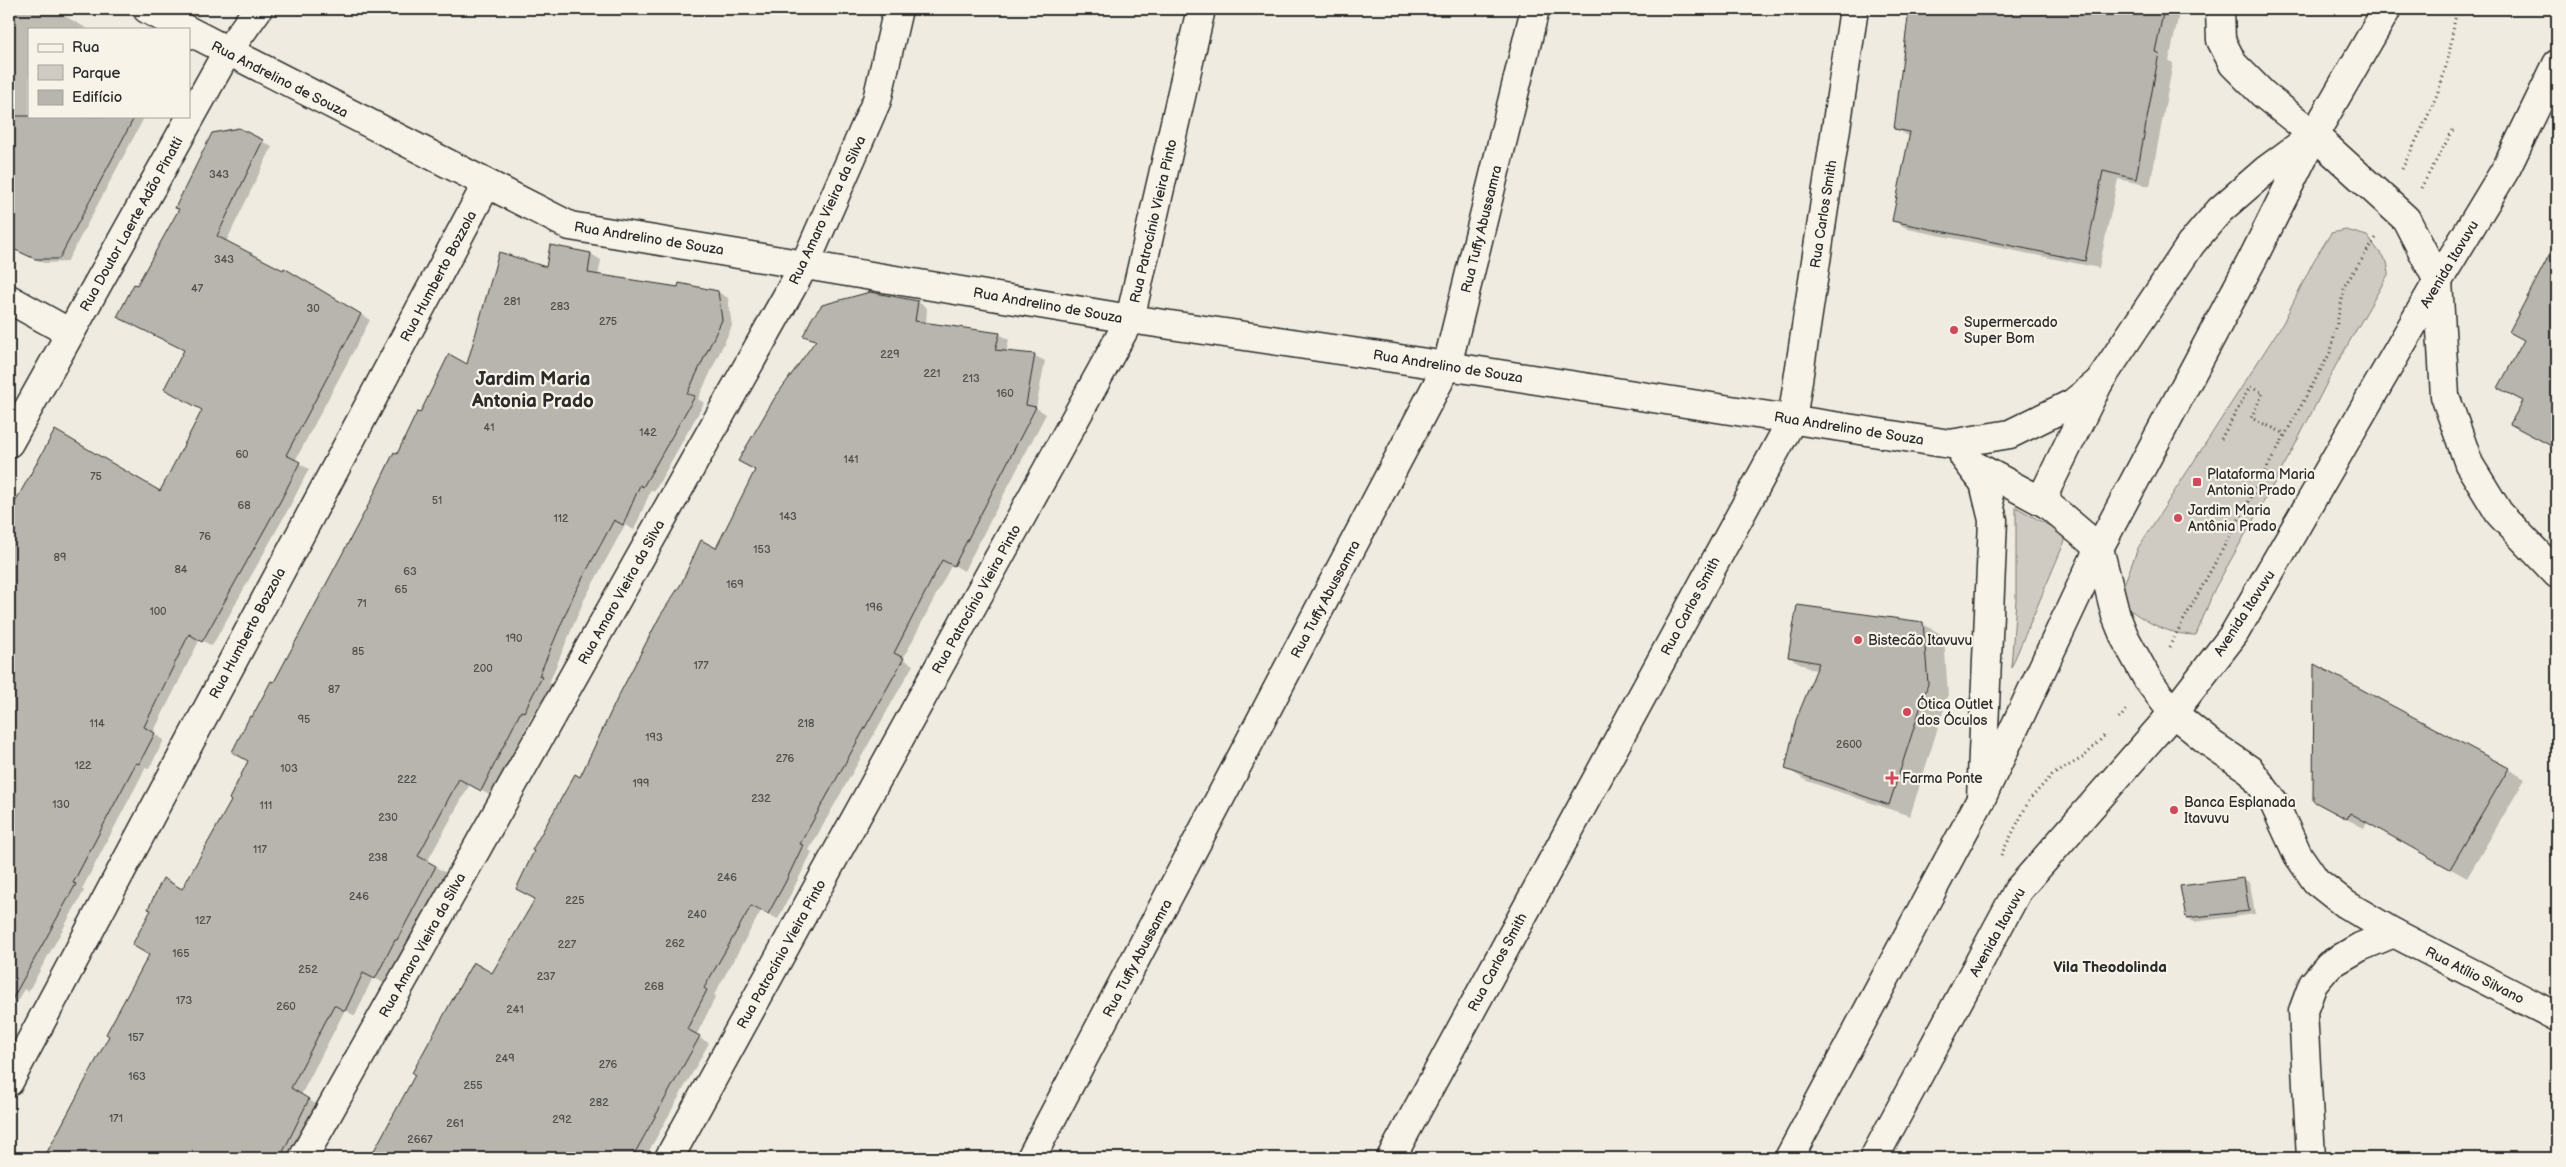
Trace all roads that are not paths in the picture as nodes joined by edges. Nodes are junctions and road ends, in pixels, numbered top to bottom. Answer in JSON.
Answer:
{"nodes":[{"id":1,"x":147,"y":9,"type":"edge"},
{"id":2,"x":258,"y":9,"type":"edge"},
{"id":3,"x":898,"y":9,"type":"edge"},
{"id":4,"x":1201,"y":9,"type":"edge"},
{"id":5,"x":1535,"y":9,"type":"edge"},
{"id":6,"x":1854,"y":9,"type":"edge"},
{"id":7,"x":2220,"y":9,"type":"edge"},
{"id":8,"x":2387,"y":9,"type":"edge"},
{"id":9,"x":182,"y":28,"type":"edge"},
{"id":10,"x":190,"y":32,"type":"edge"},
{"id":11,"x":227,"y":52,"type":"junction"},
{"id":12,"x":2557,"y":64,"type":"edge"},
{"id":13,"x":2314,"y":135,"type":"junction"},
{"id":14,"x":486,"y":185,"type":"junction"},
{"id":15,"x":805,"y":264,"type":"junction"},
{"id":16,"x":2438,"y":281,"type":"junction"},
{"id":17,"x":9,"y":299,"type":"edge"},
{"id":18,"x":1130,"y":319,"type":"junction"},
{"id":19,"x":70,"y":333,"type":"junction"},
{"id":20,"x":1447,"y":366,"type":"junction"},
{"id":21,"x":2100,"y":382,"type":"junction"},
{"id":22,"x":1792,"y":420,"type":"junction"},
{"id":23,"x":9,"y":443,"type":"edge"},
{"id":24,"x":1950,"y":444,"type":"junction"},
{"id":25,"x":1970,"y":464,"type":"junction"},
{"id":26,"x":2047,"y":504,"type":"junction"},
{"id":27,"x":2099,"y":548,"type":"junction"},
{"id":28,"x":2557,"y":574,"type":"edge"},
{"id":29,"x":2173,"y":713,"type":"junction"},
{"id":30,"x":1981,"y":799,"type":"junction"},
{"id":31,"x":2394,"y":933,"type":"junction"},
{"id":32,"x":2557,"y":1018,"type":"edge"},
{"id":33,"x":9,"y":1082,"type":"edge"},
{"id":34,"x":303,"y":1158,"type":"edge"},
{"id":35,"x":669,"y":1158,"type":"edge"},
{"id":36,"x":1031,"y":1158,"type":"edge"},
{"id":37,"x":1391,"y":1158,"type":"edge"},
{"id":38,"x":1789,"y":1158,"type":"edge"},
{"id":39,"x":1874,"y":1158,"type":"edge"},
{"id":40,"x":2311,"y":1158,"type":"edge"}],
"edges":[{"from":1,"to":9,"type":"street"},
{"from":2,"to":11,"type":"street","name":"Rua Doutor Laerte Adão Pinatti"},
{"from":3,"to":15,"type":"street","name":"Rua Amaro Vieira da Silva"},
{"from":4,"to":18,"type":"street","name":"Rua Patrocínio Vieira Pinto"},
{"from":5,"to":20,"type":"street","name":"Rua Tuffy Abussamra"},
{"from":6,"to":22,"type":"street","name":"Rua Carlos Smith"},
{"from":7,"to":13,"type":"street"},
{"from":8,"to":13,"type":"street"},
{"from":10,"to":11,"type":"street","name":"Rua Andrelino de Souza"},
{"from":11,"to":14,"type":"street","name":"Rua Andrelino de Souza"},
{"from":11,"to":19,"type":"street","name":"Rua Doutor Laerte Adão Pinatti"},
{"from":12,"to":16,"type":"street","name":"Avenida Itavuvu"},
{"from":13,"to":16,"type":"street"},
{"from":13,"to":21,"type":"street"},
{"from":13,"to":27,"type":"street"},
{"from":14,"to":15,"type":"street","name":"Rua Andrelino de Souza"},
{"from":14,"to":33,"type":"street","name":"Rua Humberto Bozzola"},
{"from":15,"to":18,"type":"street","name":"Rua Andrelino de Souza"},
{"from":15,"to":34,"type":"street","name":"Rua Amaro Vieira da Silva"},
{"from":16,"to":28,"type":"street"},
{"from":16,"to":29,"type":"street","name":"Avenida Itavuvu"},
{"from":17,"to":19,"type":"street"},
{"from":18,"to":20,"type":"street","name":"Rua Andrelino de Souza"},
{"from":18,"to":35,"type":"street","name":"Rua Patrocínio Vieira Pinto"},
{"from":19,"to":23,"type":"street","name":"Rua Doutor Laerte Adão Pinatti"},
{"from":20,"to":22,"type":"street","name":"Rua Andrelino de Souza"},
{"from":20,"to":36,"type":"street","name":"Rua Tuffy Abussamra"},
{"from":21,"to":24,"type":"street","name":"Rua Andrelino de Souza"},
{"from":21,"to":26,"type":"street"},
{"from":22,"to":24,"type":"street","name":"Rua Andrelino de Souza"},
{"from":22,"to":37,"type":"street","name":"Rua Carlos Smith"},
{"from":24,"to":25,"type":"street"},
{"from":25,"to":26,"type":"street"},
{"from":25,"to":30,"type":"street"},
{"from":26,"to":27,"type":"street"},
{"from":27,"to":29,"type":"street","name":"Rua Atílio Silvano"},
{"from":27,"to":30,"type":"street"},
{"from":29,"to":31,"type":"street","name":"Rua Atílio Silvano"},
{"from":29,"to":39,"type":"street","name":"Avenida Itavuvu"},
{"from":30,"to":38,"type":"street"},
{"from":31,"to":32,"type":"street","name":"Rua Atílio Silvano"},
{"from":31,"to":40,"type":"street"}]}
